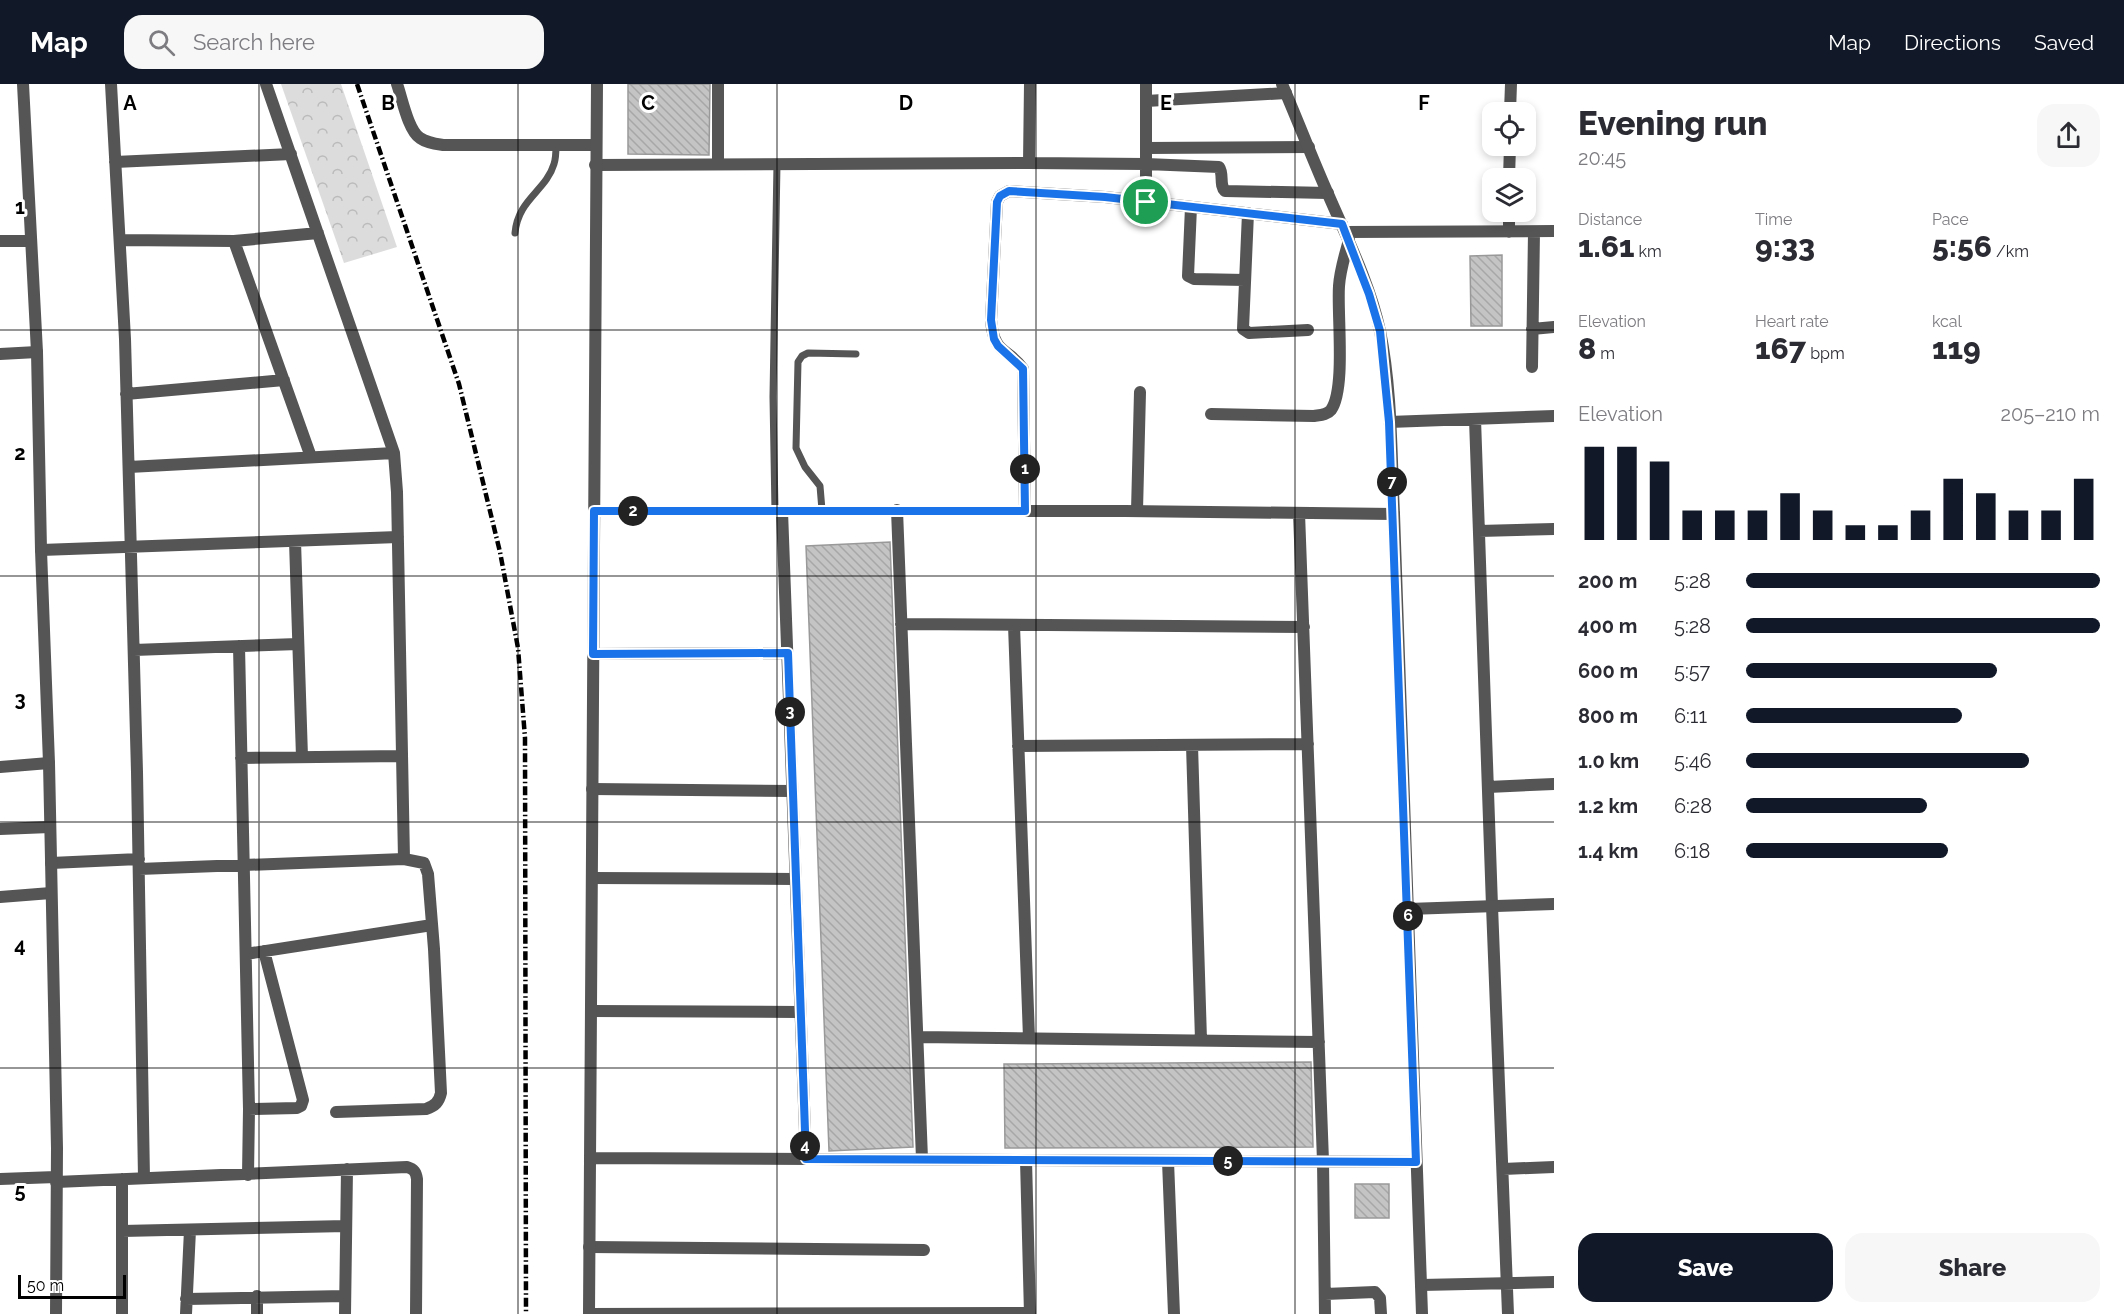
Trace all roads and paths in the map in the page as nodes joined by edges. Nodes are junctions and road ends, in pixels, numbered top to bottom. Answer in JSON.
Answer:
{"nodes":[{"id":1,"x":22,"y":84,"type":"edge"},
{"id":2,"x":111,"y":84,"type":"edge"},
{"id":3,"x":266,"y":84,"type":"edge"},
{"id":4,"x":397,"y":84,"type":"edge"},
{"id":5,"x":597,"y":84,"type":"edge"},
{"id":6,"x":718,"y":84,"type":"edge"},
{"id":7,"x":1030,"y":84,"type":"edge"},
{"id":8,"x":1146,"y":84,"type":"edge"},
{"id":9,"x":1511,"y":84,"type":"edge"},
{"id":10,"x":1284,"y":88,"type":"edge"},
{"id":11,"x":1146,"y":101,"type":"junction"},
{"id":12,"x":1510,"y":102,"type":"edge"},
{"id":13,"x":556,"y":145,"type":"junction"},
{"id":14,"x":596,"y":145,"type":"junction"},
{"id":15,"x":1309,"y":147,"type":"junction"},
{"id":16,"x":1146,"y":148,"type":"junction"},
{"id":17,"x":291,"y":154,"type":"junction"},
{"id":18,"x":116,"y":162,"type":"junction"},
{"id":19,"x":718,"y":163,"type":"junction"},
{"id":20,"x":777,"y":163,"type":"junction"},
{"id":21,"x":1029,"y":163,"type":"junction"},
{"id":22,"x":1146,"y":164,"type":"junction"},
{"id":23,"x":595,"y":165,"type":"junction"},
{"id":24,"x":1328,"y":194,"type":"junction"},
{"id":25,"x":1146,"y":202,"type":"junction"},
{"id":26,"x":1191,"y":207,"type":"junction"},
{"id":27,"x":1248,"y":213,"type":"junction"},
{"id":28,"x":1509,"y":222,"type":"edge"},
{"id":29,"x":1554,"y":231,"type":"edge"},
{"id":30,"x":1345,"y":232,"type":"junction"},
{"id":31,"x":1509,"y":232,"type":"junction"},
{"id":32,"x":1534,"y":232,"type":"junction"},
{"id":33,"x":318,"y":234,"type":"junction"},
{"id":34,"x":515,"y":234,"type":"dead end"},
{"id":35,"x":120,"y":240,"type":"junction"},
{"id":36,"x":0,"y":241,"type":"edge"},
{"id":37,"x":31,"y":241,"type":"junction"},
{"id":38,"x":234,"y":241,"type":"junction"},
{"id":39,"x":1245,"y":280,"type":"junction"},
{"id":40,"x":1554,"y":327,"type":"edge"},
{"id":41,"x":1532,"y":329,"type":"junction"},
{"id":42,"x":1308,"y":330,"type":"dead end"},
{"id":43,"x":37,"y":352,"type":"junction"},
{"id":44,"x":0,"y":354,"type":"edge"},
{"id":45,"x":856,"y":354,"type":"dead end"},
{"id":46,"x":1532,"y":367,"type":"dead end"},
{"id":47,"x":284,"y":380,"type":"junction"},
{"id":48,"x":1140,"y":392,"type":"dead end"},
{"id":49,"x":126,"y":394,"type":"junction"},
{"id":50,"x":1211,"y":414,"type":"dead end"},
{"id":51,"x":1554,"y":416,"type":"edge"},
{"id":52,"x":1475,"y":419,"type":"junction"},
{"id":53,"x":1389,"y":422,"type":"junction"},
{"id":54,"x":394,"y":453,"type":"junction"},
{"id":55,"x":311,"y":457,"type":"junction"},
{"id":56,"x":129,"y":467,"type":"junction"},
{"id":57,"x":822,"y":510,"type":"junction"},
{"id":58,"x":897,"y":510,"type":"junction"},
{"id":59,"x":594,"y":511,"type":"junction"},
{"id":60,"x":778,"y":511,"type":"junction"},
{"id":61,"x":1025,"y":511,"type":"junction"},
{"id":62,"x":1137,"y":511,"type":"junction"},
{"id":63,"x":1299,"y":513,"type":"junction"},
{"id":64,"x":1394,"y":514,"type":"junction"},
{"id":65,"x":1554,"y":529,"type":"edge"},
{"id":66,"x":1479,"y":531,"type":"junction"},
{"id":67,"x":398,"y":537,"type":"junction"},
{"id":68,"x":295,"y":541,"type":"junction"},
{"id":69,"x":131,"y":547,"type":"junction"},
{"id":70,"x":41,"y":550,"type":"junction"},
{"id":71,"x":902,"y":624,"type":"junction"},
{"id":72,"x":1014,"y":625,"type":"junction"},
{"id":73,"x":1304,"y":627,"type":"junction"},
{"id":74,"x":298,"y":644,"type":"junction"},
{"id":75,"x":239,"y":646,"type":"junction"},
{"id":76,"x":134,"y":650,"type":"junction"},
{"id":77,"x":788,"y":653,"type":"junction"},
{"id":78,"x":593,"y":654,"type":"junction"},
{"id":79,"x":1308,"y":744,"type":"junction"},
{"id":80,"x":1192,"y":745,"type":"junction"},
{"id":81,"x":1018,"y":746,"type":"junction"},
{"id":82,"x":402,"y":756,"type":"junction"},
{"id":83,"x":242,"y":758,"type":"junction"},
{"id":84,"x":302,"y":758,"type":"junction"},
{"id":85,"x":49,"y":763,"type":"junction"},
{"id":86,"x":0,"y":767,"type":"edge"},
{"id":87,"x":1554,"y":784,"type":"edge"},
{"id":88,"x":1488,"y":787,"type":"junction"},
{"id":89,"x":592,"y":789,"type":"junction"},
{"id":90,"x":792,"y":791,"type":"junction"},
{"id":91,"x":50,"y":827,"type":"junction"},
{"id":92,"x":0,"y":829,"type":"edge"},
{"id":93,"x":404,"y":859,"type":"junction"},
{"id":94,"x":51,"y":863,"type":"junction"},
{"id":95,"x":139,"y":864,"type":"junction"},
{"id":96,"x":244,"y":865,"type":"junction"},
{"id":97,"x":592,"y":878,"type":"junction"},
{"id":98,"x":796,"y":879,"type":"junction"},
{"id":99,"x":51,"y":893,"type":"junction"},
{"id":100,"x":0,"y":897,"type":"edge"},
{"id":101,"x":1554,"y":904,"type":"edge"},
{"id":102,"x":1492,"y":906,"type":"junction"},
{"id":103,"x":1408,"y":909,"type":"junction"},
{"id":104,"x":432,"y":925,"type":"junction"},
{"id":105,"x":264,"y":951,"type":"junction"},
{"id":106,"x":246,"y":954,"type":"junction"},
{"id":107,"x":591,"y":1011,"type":"junction"},
{"id":108,"x":800,"y":1012,"type":"junction"},
{"id":109,"x":918,"y":1037,"type":"junction"},
{"id":110,"x":1029,"y":1038,"type":"junction"},
{"id":111,"x":1201,"y":1040,"type":"junction"},
{"id":112,"x":1319,"y":1042,"type":"junction"},
{"id":113,"x":249,"y":1109,"type":"junction"},
{"id":114,"x":336,"y":1113,"type":"dead end"},
{"id":115,"x":590,"y":1158,"type":"junction"},
{"id":116,"x":806,"y":1159,"type":"junction"},
{"id":117,"x":922,"y":1160,"type":"junction"},
{"id":118,"x":1026,"y":1160,"type":"junction"},
{"id":119,"x":1168,"y":1161,"type":"junction"},
{"id":120,"x":1323,"y":1161,"type":"junction"},
{"id":121,"x":1416,"y":1162,"type":"junction"},
{"id":122,"x":1554,"y":1167,"type":"edge"},
{"id":123,"x":347,"y":1169,"type":"junction"},
{"id":124,"x":1503,"y":1169,"type":"junction"},
{"id":125,"x":248,"y":1175,"type":"junction"},
{"id":126,"x":144,"y":1178,"type":"junction"},
{"id":127,"x":0,"y":1179,"type":"edge"},
{"id":128,"x":56,"y":1179,"type":"junction"},
{"id":129,"x":122,"y":1179,"type":"junction"},
{"id":130,"x":346,"y":1226,"type":"junction"},
{"id":131,"x":189,"y":1230,"type":"junction"},
{"id":132,"x":122,"y":1231,"type":"junction"},
{"id":133,"x":589,"y":1247,"type":"junction"},
{"id":134,"x":924,"y":1250,"type":"dead end"},
{"id":135,"x":1554,"y":1282,"type":"edge"},
{"id":136,"x":1507,"y":1284,"type":"junction"},
{"id":137,"x":1421,"y":1285,"type":"junction"},
{"id":138,"x":1324,"y":1294,"type":"junction"},
{"id":139,"x":257,"y":1296,"type":"junction"},
{"id":140,"x":345,"y":1296,"type":"junction"},
{"id":141,"x":186,"y":1299,"type":"junction"},
{"id":142,"x":56,"y":1314,"type":"edge"},
{"id":143,"x":122,"y":1314,"type":"edge"},
{"id":144,"x":186,"y":1314,"type":"edge"},
{"id":145,"x":257,"y":1314,"type":"edge"},
{"id":146,"x":345,"y":1314,"type":"edge"},
{"id":147,"x":416,"y":1314,"type":"edge"},
{"id":148,"x":589,"y":1314,"type":"edge"},
{"id":149,"x":1030,"y":1314,"type":"edge"},
{"id":150,"x":1174,"y":1314,"type":"edge"},
{"id":151,"x":1325,"y":1314,"type":"edge"},
{"id":152,"x":1381,"y":1314,"type":"edge"},
{"id":153,"x":1422,"y":1314,"type":"edge"},
{"id":154,"x":1508,"y":1314,"type":"edge"}],
"edges":[{"from":1,"to":37,"type":"street"},
{"from":2,"to":18,"type":"street"},
{"from":3,"to":17,"type":"street"},
{"from":4,"to":13,"type":"street"},
{"from":5,"to":14,"type":"street"},
{"from":6,"to":19,"type":"street"},
{"from":7,"to":21,"type":"street"},
{"from":8,"to":11,"type":"street"},
{"from":9,"to":12,"type":"street"},
{"from":10,"to":11,"type":"street"},
{"from":10,"to":15,"type":"street"},
{"from":11,"to":16,"type":"street"},
{"from":13,"to":14,"type":"street"},
{"from":13,"to":34,"type":"lane"},
{"from":14,"to":23,"type":"street"},
{"from":15,"to":16,"type":"street"},
{"from":15,"to":24,"type":"street"},
{"from":16,"to":22,"type":"street"},
{"from":17,"to":18,"type":"street"},
{"from":17,"to":33,"type":"street"},
{"from":18,"to":35,"type":"street"},
{"from":19,"to":20,"type":"street"},
{"from":19,"to":23,"type":"street"},
{"from":20,"to":21,"type":"street"},
{"from":20,"to":60,"type":"lane"},
{"from":21,"to":22,"type":"street"},
{"from":22,"to":24,"type":"street"},
{"from":22,"to":25,"type":"street"},
{"from":23,"to":59,"type":"street"},
{"from":24,"to":30,"type":"street"},
{"from":25,"to":26,"type":"street"},
{"from":25,"to":61,"type":"street"},
{"from":26,"to":27,"type":"street"},
{"from":26,"to":39,"type":"street"},
{"from":27,"to":30,"type":"street"},
{"from":27,"to":39,"type":"street"},
{"from":28,"to":31,"type":"street"},
{"from":29,"to":32,"type":"street"},
{"from":30,"to":31,"type":"street"},
{"from":30,"to":50,"type":"street"},
{"from":30,"to":53,"type":"street"},
{"from":31,"to":32,"type":"street"},
{"from":32,"to":41,"type":"street"},
{"from":33,"to":38,"type":"street"},
{"from":33,"to":54,"type":"street"},
{"from":35,"to":38,"type":"street"},
{"from":35,"to":49,"type":"street"},
{"from":36,"to":37,"type":"street"},
{"from":37,"to":43,"type":"street"},
{"from":38,"to":47,"type":"street"},
{"from":39,"to":42,"type":"street"},
{"from":40,"to":41,"type":"street"},
{"from":41,"to":46,"type":"street"},
{"from":43,"to":44,"type":"street"},
{"from":43,"to":70,"type":"street"},
{"from":45,"to":57,"type":"lane"},
{"from":47,"to":49,"type":"street"},
{"from":47,"to":55,"type":"street"},
{"from":48,"to":62,"type":"street"},
{"from":49,"to":56,"type":"street"},
{"from":51,"to":52,"type":"street"},
{"from":52,"to":53,"type":"street"},
{"from":52,"to":66,"type":"street"},
{"from":53,"to":64,"type":"street"},
{"from":54,"to":55,"type":"street"},
{"from":54,"to":67,"type":"street"},
{"from":55,"to":56,"type":"street"},
{"from":56,"to":69,"type":"street"},
{"from":57,"to":58,"type":"street"},
{"from":57,"to":60,"type":"street"},
{"from":58,"to":61,"type":"street"},
{"from":58,"to":71,"type":"street"},
{"from":59,"to":60,"type":"street"},
{"from":59,"to":78,"type":"street"},
{"from":60,"to":77,"type":"street"},
{"from":61,"to":62,"type":"street"},
{"from":62,"to":63,"type":"street"},
{"from":63,"to":64,"type":"street"},
{"from":63,"to":73,"type":"street"},
{"from":64,"to":103,"type":"street"},
{"from":65,"to":66,"type":"street"},
{"from":66,"to":88,"type":"street"},
{"from":67,"to":68,"type":"street"},
{"from":67,"to":82,"type":"street"},
{"from":68,"to":69,"type":"street"},
{"from":68,"to":74,"type":"street"},
{"from":69,"to":70,"type":"street"},
{"from":69,"to":76,"type":"street"},
{"from":70,"to":85,"type":"street"},
{"from":71,"to":72,"type":"street"},
{"from":71,"to":109,"type":"street"},
{"from":72,"to":73,"type":"street"},
{"from":72,"to":81,"type":"street"},
{"from":73,"to":79,"type":"street"},
{"from":74,"to":75,"type":"street"},
{"from":74,"to":84,"type":"street"},
{"from":75,"to":76,"type":"street"},
{"from":75,"to":83,"type":"street"},
{"from":76,"to":95,"type":"street"},
{"from":77,"to":78,"type":"street"},
{"from":77,"to":90,"type":"street"},
{"from":78,"to":89,"type":"street"},
{"from":79,"to":80,"type":"street"},
{"from":79,"to":112,"type":"street"},
{"from":80,"to":81,"type":"street"},
{"from":80,"to":111,"type":"street"},
{"from":81,"to":110,"type":"street"},
{"from":82,"to":84,"type":"street"},
{"from":82,"to":93,"type":"street"},
{"from":83,"to":84,"type":"street"},
{"from":83,"to":96,"type":"street"},
{"from":85,"to":86,"type":"street"},
{"from":85,"to":91,"type":"street"},
{"from":87,"to":88,"type":"street"},
{"from":88,"to":102,"type":"street"},
{"from":89,"to":90,"type":"street"},
{"from":89,"to":97,"type":"street"},
{"from":90,"to":98,"type":"street"},
{"from":91,"to":92,"type":"street"},
{"from":91,"to":94,"type":"street"},
{"from":93,"to":96,"type":"street"},
{"from":93,"to":104,"type":"street"},
{"from":94,"to":95,"type":"street"},
{"from":94,"to":99,"type":"street"},
{"from":95,"to":96,"type":"street"},
{"from":95,"to":126,"type":"street"},
{"from":96,"to":106,"type":"street"},
{"from":97,"to":98,"type":"street"},
{"from":97,"to":107,"type":"street"},
{"from":98,"to":108,"type":"street"},
{"from":99,"to":100,"type":"street"},
{"from":99,"to":128,"type":"street"},
{"from":101,"to":102,"type":"street"},
{"from":102,"to":103,"type":"street"},
{"from":102,"to":124,"type":"street"},
{"from":103,"to":121,"type":"street"},
{"from":104,"to":105,"type":"street"},
{"from":104,"to":114,"type":"street"},
{"from":105,"to":106,"type":"street"},
{"from":105,"to":113,"type":"street"},
{"from":106,"to":113,"type":"street"},
{"from":107,"to":108,"type":"street"},
{"from":107,"to":115,"type":"street"},
{"from":108,"to":116,"type":"street"},
{"from":109,"to":110,"type":"street"},
{"from":109,"to":117,"type":"street"},
{"from":110,"to":111,"type":"street"},
{"from":111,"to":112,"type":"street"},
{"from":112,"to":120,"type":"street"},
{"from":113,"to":125,"type":"street"},
{"from":115,"to":116,"type":"street"},
{"from":115,"to":133,"type":"street"},
{"from":116,"to":117,"type":"street"},
{"from":117,"to":118,"type":"street"},
{"from":118,"to":119,"type":"street"},
{"from":118,"to":149,"type":"street"},
{"from":119,"to":120,"type":"street"},
{"from":119,"to":150,"type":"street"},
{"from":120,"to":121,"type":"street"},
{"from":120,"to":138,"type":"street"},
{"from":121,"to":137,"type":"street"},
{"from":122,"to":124,"type":"street"},
{"from":123,"to":125,"type":"street"},
{"from":123,"to":130,"type":"street"},
{"from":123,"to":147,"type":"street"},
{"from":124,"to":136,"type":"street"},
{"from":125,"to":126,"type":"street"},
{"from":126,"to":129,"type":"street"},
{"from":127,"to":128,"type":"street"},
{"from":128,"to":129,"type":"street"},
{"from":128,"to":142,"type":"street"},
{"from":129,"to":132,"type":"street"},
{"from":130,"to":131,"type":"street"},
{"from":130,"to":140,"type":"street"},
{"from":131,"to":132,"type":"street"},
{"from":131,"to":141,"type":"street"},
{"from":132,"to":143,"type":"street"},
{"from":133,"to":134,"type":"street"},
{"from":133,"to":148,"type":"street"},
{"from":135,"to":136,"type":"street"},
{"from":136,"to":137,"type":"street"},
{"from":136,"to":154,"type":"street"},
{"from":137,"to":153,"type":"street"},
{"from":138,"to":151,"type":"street"},
{"from":138,"to":152,"type":"street"},
{"from":139,"to":140,"type":"street"},
{"from":139,"to":141,"type":"street"},
{"from":139,"to":145,"type":"street"},
{"from":140,"to":146,"type":"street"},
{"from":141,"to":144,"type":"street"},
{"from":148,"to":149,"type":"street"}]}
